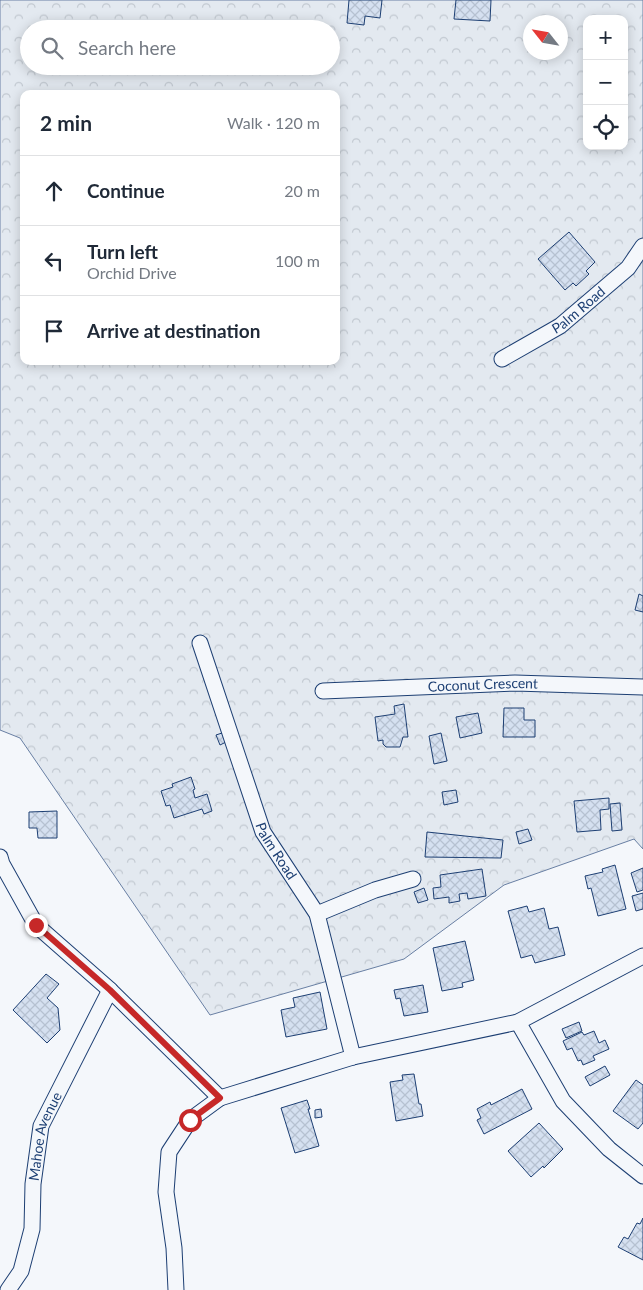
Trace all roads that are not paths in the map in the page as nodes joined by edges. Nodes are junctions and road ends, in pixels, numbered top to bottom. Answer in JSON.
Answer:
{"nodes":[{"id":1,"x":643,"y":246,"type":"edge"},
{"id":2,"x":502,"y":359,"type":"dead end"},
{"id":3,"x":200,"y":643,"type":"dead end"},
{"id":4,"x":643,"y":688,"type":"edge"},
{"id":5,"x":323,"y":691,"type":"dead end"},
{"id":6,"x":0,"y":857,"type":"edge"},
{"id":7,"x":413,"y":879,"type":"dead end"},
{"id":8,"x":317,"y":914,"type":"junction"},
{"id":9,"x":643,"y":956,"type":"edge"},
{"id":10,"x":110,"y":990,"type":"junction"},
{"id":11,"x":518,"y":1022,"type":"junction"},
{"id":12,"x":353,"y":1057,"type":"junction"},
{"id":13,"x":220,"y":1098,"type":"junction"},
{"id":14,"x":643,"y":1176,"type":"edge"},
{"id":15,"x":8,"y":1290,"type":"edge"},
{"id":16,"x":176,"y":1290,"type":"edge"}],
"edges":[{"from":1,"to":2,"type":"street","name":"Palm Road"},
{"from":3,"to":8,"type":"street","name":"Palm Road"},
{"from":4,"to":5,"type":"street","name":"Coconut Crescent"},
{"from":6,"to":10,"type":"street"},
{"from":7,"to":8,"type":"street"},
{"from":8,"to":12,"type":"street","name":"Palm Road"},
{"from":9,"to":11,"type":"street"},
{"from":10,"to":13,"type":"street"},
{"from":10,"to":15,"type":"street","name":"Mahoe Avenue"},
{"from":11,"to":12,"type":"street"},
{"from":11,"to":14,"type":"street"},
{"from":12,"to":13,"type":"street"},
{"from":13,"to":16,"type":"street"}]}
